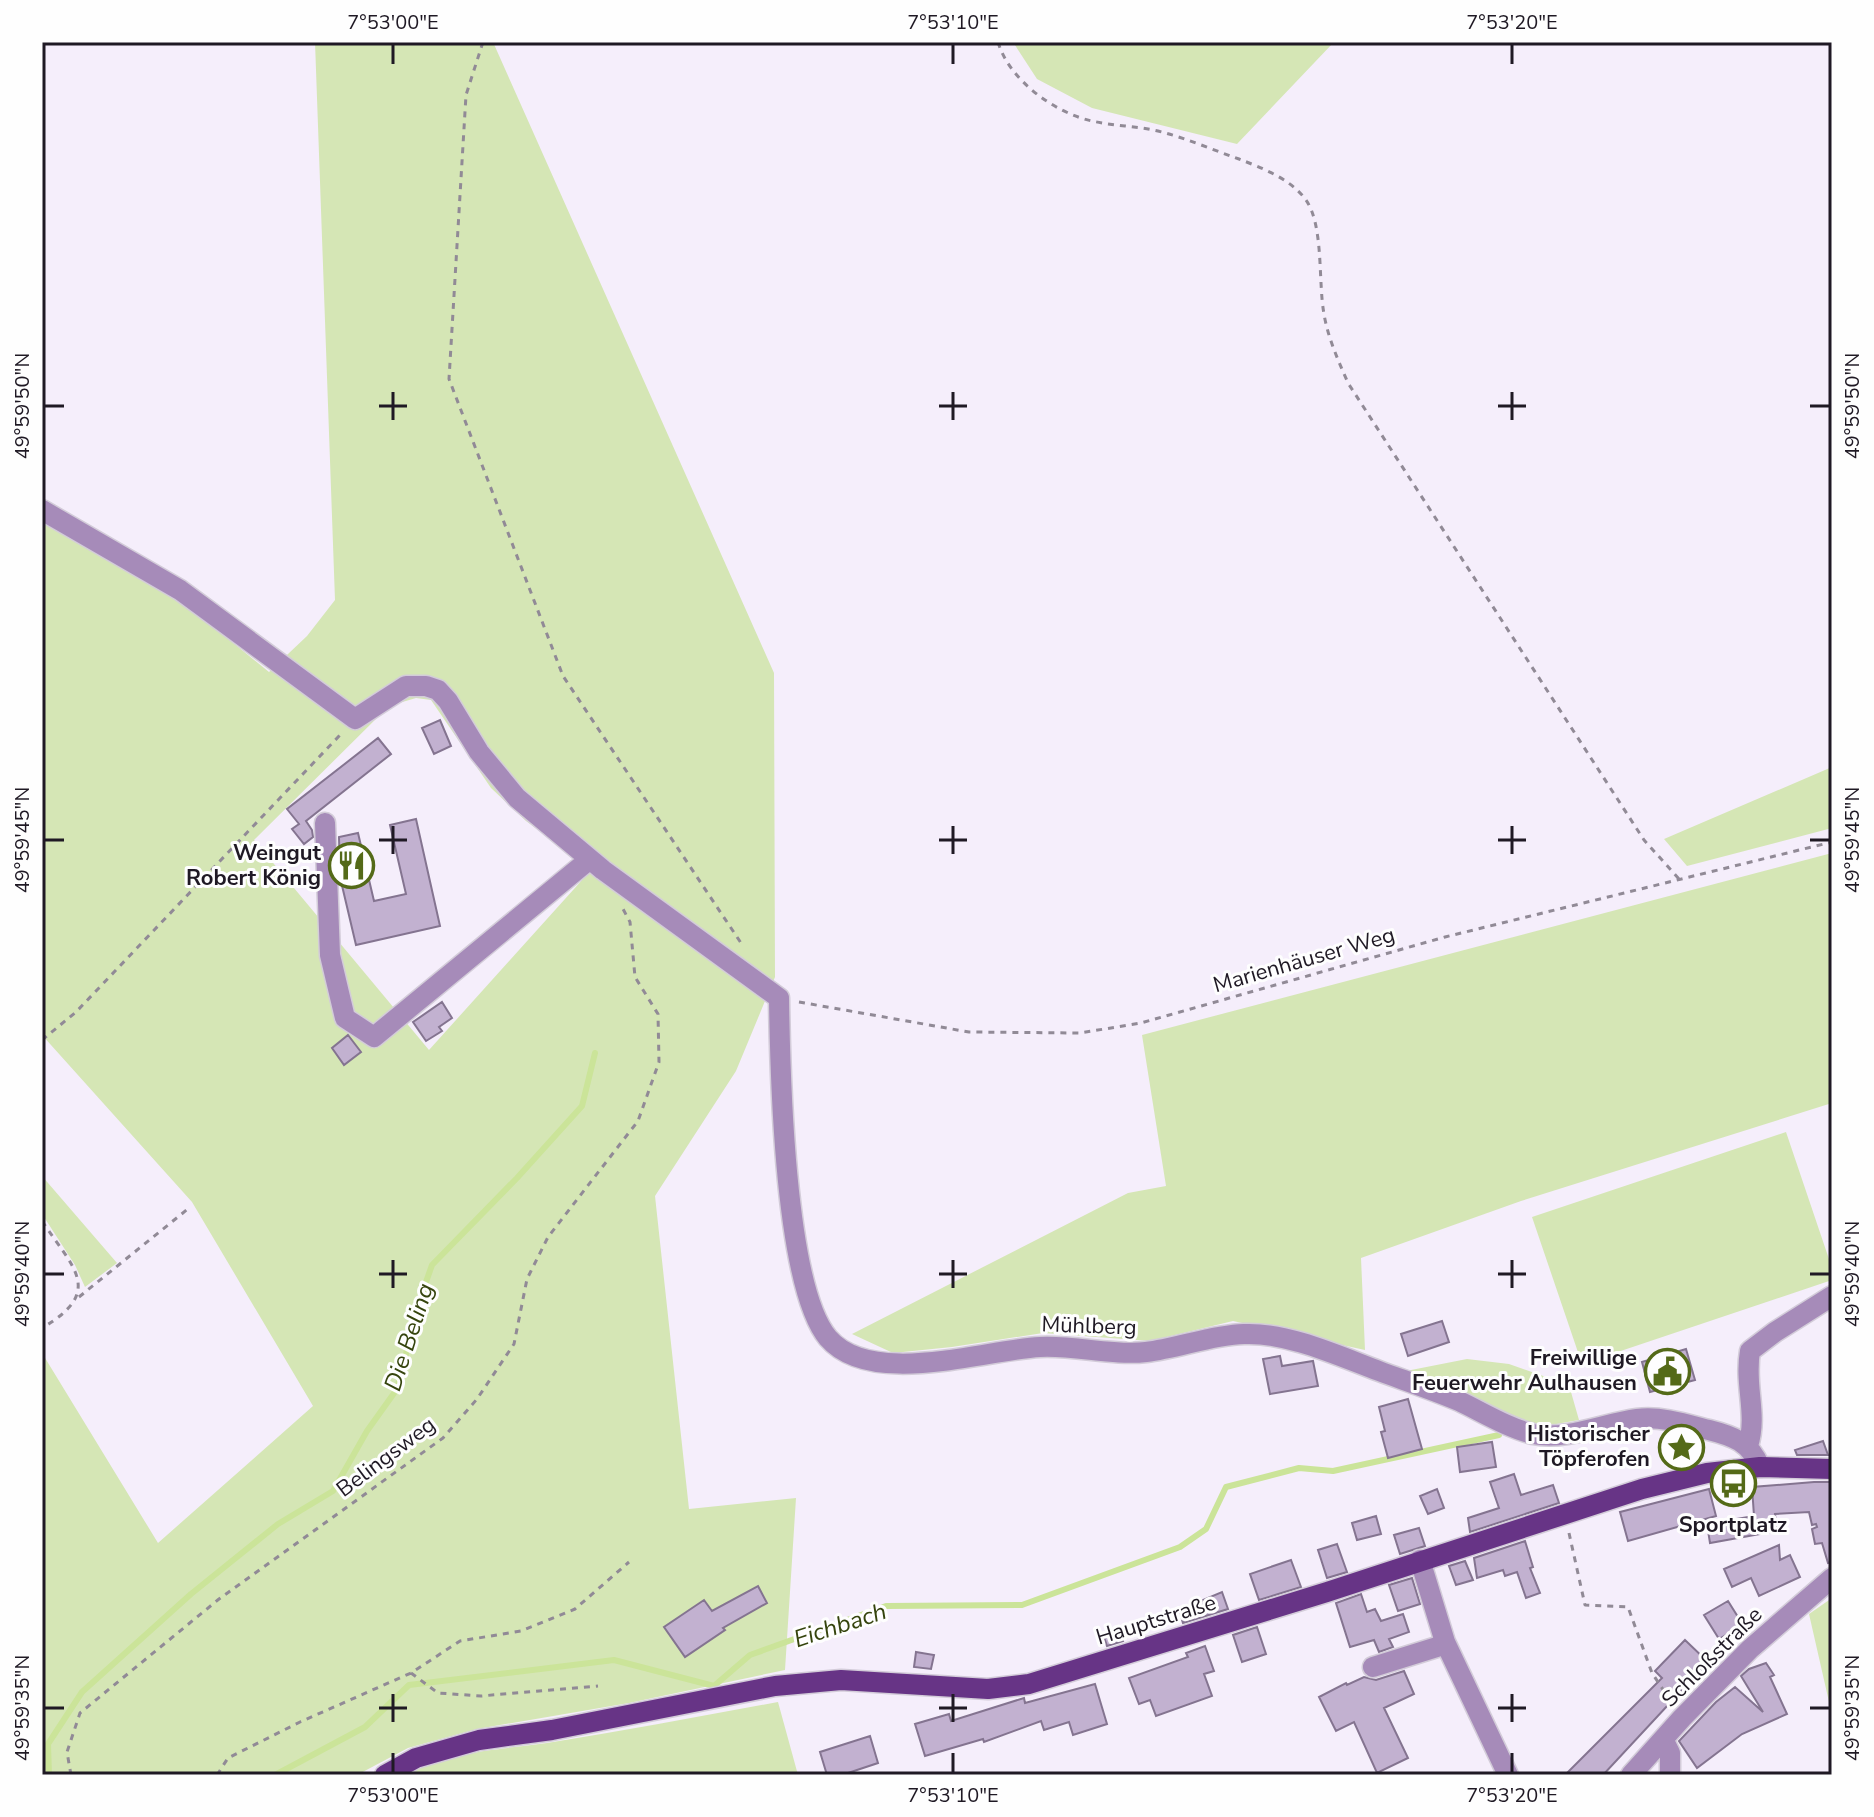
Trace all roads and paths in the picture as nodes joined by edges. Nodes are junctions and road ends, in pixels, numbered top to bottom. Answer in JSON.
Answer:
{"nodes":[{"id":1,"x":483,"y":42,"type":"edge"},
{"id":2,"x":998,"y":42,"type":"edge"},
{"id":3,"x":42,"y":510,"type":"edge"},
{"id":4,"x":355,"y":719,"type":"junction"},
{"id":5,"x":325,"y":823,"type":"dead end"},
{"id":6,"x":1832,"y":842,"type":"edge"},
{"id":7,"x":590,"y":859,"type":"junction"},
{"id":8,"x":1680,"y":881,"type":"junction"},
{"id":9,"x":623,"y":909,"type":"dead end"},
{"id":10,"x":744,"y":948,"type":"dead end"},
{"id":11,"x":779,"y":998,"type":"junction"},
{"id":12,"x":42,"y":1040,"type":"edge"},
{"id":13,"x":189,"y":1208,"type":"dead end"},
{"id":14,"x":42,"y":1221,"type":"edge"},
{"id":15,"x":1832,"y":1296,"type":"edge"},
{"id":16,"x":79,"y":1297,"type":"junction"},
{"id":17,"x":42,"y":1328,"type":"edge"},
{"id":18,"x":1748,"y":1446,"type":"junction"},
{"id":19,"x":1760,"y":1467,"type":"junction"},
{"id":20,"x":1832,"y":1469,"type":"edge"},
{"id":21,"x":1565,"y":1514,"type":"junction"},
{"id":22,"x":1420,"y":1560,"type":"junction"},
{"id":23,"x":629,"y":1562,"type":"dead end"},
{"id":24,"x":1832,"y":1578,"type":"edge"},
{"id":25,"x":1445,"y":1642,"type":"junction"},
{"id":26,"x":1373,"y":1667,"type":"dead end"},
{"id":27,"x":412,"y":1673,"type":"junction"},
{"id":28,"x":598,"y":1686,"type":"dead end"},
{"id":29,"x":1682,"y":1718,"type":"junction"},
{"id":30,"x":1664,"y":1741,"type":"junction"},
{"id":31,"x":71,"y":1775,"type":"edge"},
{"id":32,"x":217,"y":1775,"type":"edge"},
{"id":33,"x":385,"y":1775,"type":"edge"},
{"id":34,"x":1508,"y":1775,"type":"edge"},
{"id":35,"x":1631,"y":1775,"type":"edge"},
{"id":36,"x":1670,"y":1775,"type":"edge"}],
"edges":[{"from":1,"to":10,"type":"path"},
{"from":2,"to":8,"type":"path"},
{"from":3,"to":4,"type":"street"},
{"from":4,"to":7,"type":"street"},
{"from":4,"to":12,"type":"path"},
{"from":5,"to":7,"type":"street"},
{"from":6,"to":8,"type":"path","name":"Marienhäuser Weg"},
{"from":7,"to":11,"type":"street"},
{"from":8,"to":11,"type":"path","name":"Marienhäuser Weg"},
{"from":9,"to":31,"type":"path","name":"Belingsweg"},
{"from":11,"to":18,"type":"street","name":"Mühlberg"},
{"from":13,"to":16,"type":"path"},
{"from":14,"to":16,"type":"path"},
{"from":15,"to":18,"type":"street"},
{"from":16,"to":17,"type":"path"},
{"from":18,"to":19,"type":"street"},
{"from":19,"to":20,"type":"main road","name":"Hauptstraße"},
{"from":19,"to":21,"type":"main road","name":"Hauptstraße"},
{"from":21,"to":22,"type":"main road","name":"Hauptstraße"},
{"from":21,"to":29,"type":"path"},
{"from":22,"to":25,"type":"street"},
{"from":22,"to":33,"type":"main road","name":"Hauptstraße"},
{"from":23,"to":27,"type":"path"},
{"from":24,"to":29,"type":"street","name":"Schloßstraße"},
{"from":25,"to":26,"type":"street"},
{"from":25,"to":34,"type":"street"},
{"from":27,"to":28,"type":"path"},
{"from":27,"to":32,"type":"path"},
{"from":29,"to":30,"type":"street","name":"Schloßstraße"},
{"from":30,"to":35,"type":"street","name":"Schloßstraße"},
{"from":30,"to":36,"type":"street"}]}
